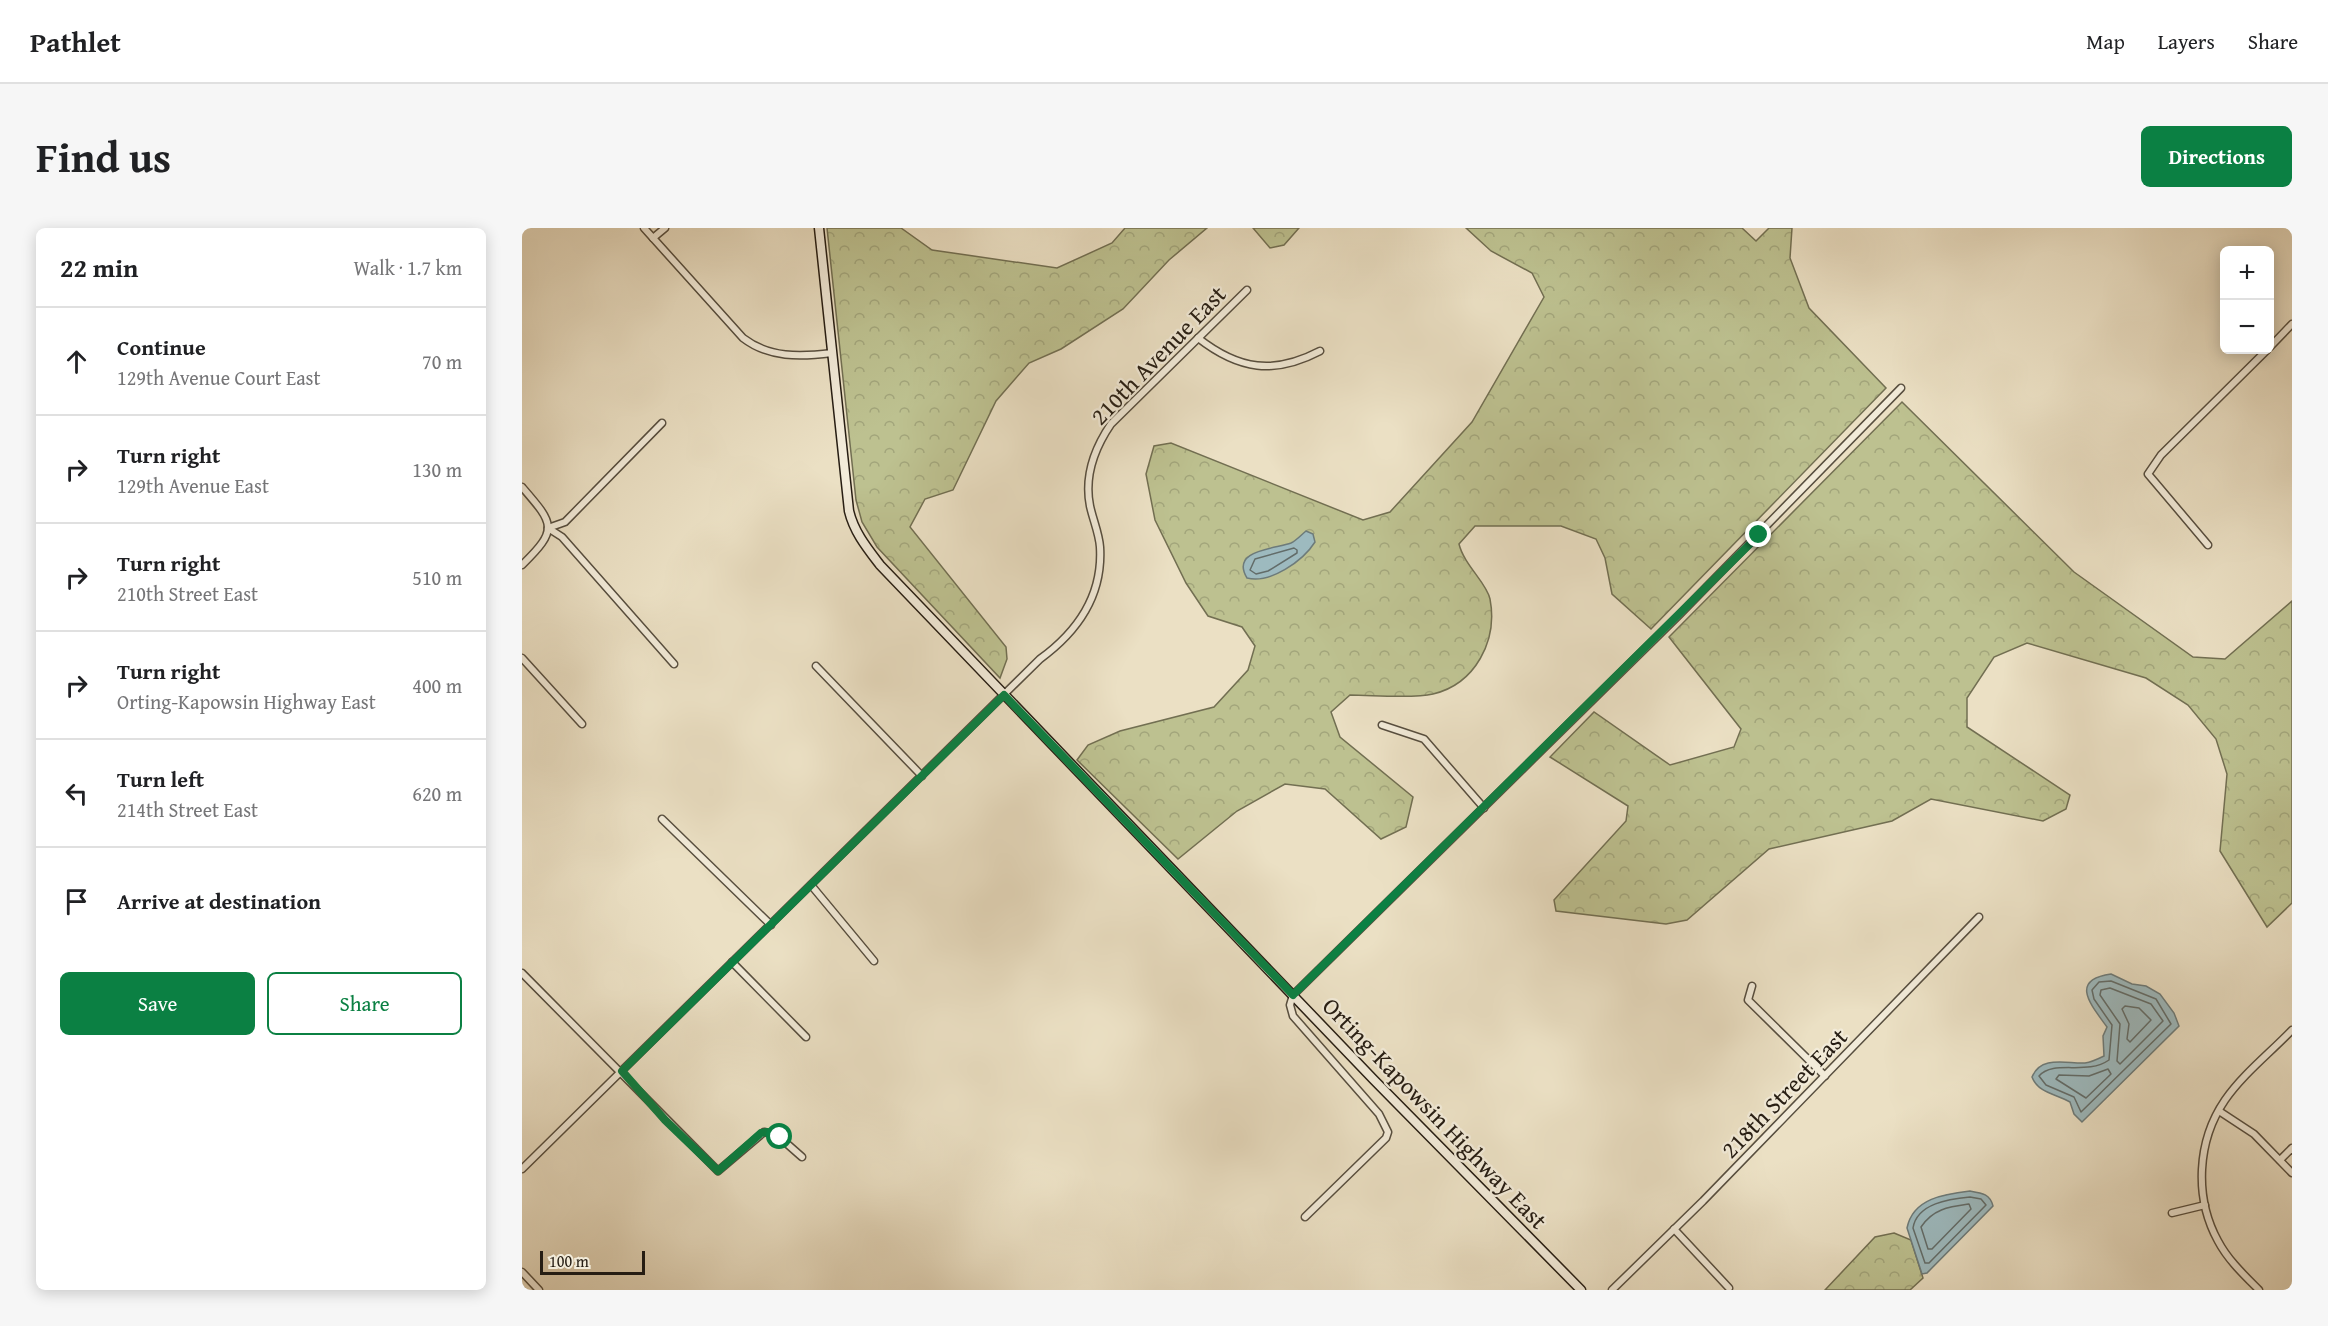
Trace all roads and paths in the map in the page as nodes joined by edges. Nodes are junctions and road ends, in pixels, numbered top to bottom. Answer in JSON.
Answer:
{"nodes":[{"id":1,"x":644,"y":228,"type":"edge"},
{"id":2,"x":665,"y":228,"type":"edge"},
{"id":3,"x":819,"y":228,"type":"edge"},
{"id":4,"x":653,"y":238,"type":"junction"},
{"id":5,"x":1246,"y":290,"type":"dead end"},
{"id":6,"x":2292,"y":324,"type":"edge"},
{"id":7,"x":1198,"y":338,"type":"junction"},
{"id":8,"x":2274,"y":342,"type":"edge"},
{"id":9,"x":1320,"y":351,"type":"dead end"},
{"id":10,"x":831,"y":353,"type":"junction"},
{"id":11,"x":2262,"y":354,"type":"edge"},
{"id":12,"x":1901,"y":388,"type":"dead end"},
{"id":13,"x":663,"y":423,"type":"dead end"},
{"id":14,"x":522,"y":487,"type":"edge"},
{"id":15,"x":548,"y":528,"type":"junction"},
{"id":16,"x":2208,"y":545,"type":"dead end"},
{"id":17,"x":522,"y":565,"type":"edge"},
{"id":18,"x":522,"y":658,"type":"edge"},
{"id":19,"x":674,"y":664,"type":"dead end"},
{"id":20,"x":816,"y":666,"type":"dead end"},
{"id":21,"x":1004,"y":695,"type":"junction"},
{"id":22,"x":582,"y":724,"type":"dead end"},
{"id":23,"x":1382,"y":725,"type":"dead end"},
{"id":24,"x":922,"y":776,"type":"junction"},
{"id":25,"x":1484,"y":807,"type":"junction"},
{"id":26,"x":662,"y":819,"type":"dead end"},
{"id":27,"x":811,"y":885,"type":"junction"},
{"id":28,"x":1978,"y":917,"type":"dead end"},
{"id":29,"x":771,"y":925,"type":"junction"},
{"id":30,"x":874,"y":961,"type":"dead end"},
{"id":31,"x":732,"y":962,"type":"junction"},
{"id":32,"x":522,"y":973,"type":"edge"},
{"id":33,"x":1752,"y":986,"type":"dead end"},
{"id":34,"x":1293,"y":995,"type":"junction"},
{"id":35,"x":2292,"y":1030,"type":"edge"},
{"id":36,"x":806,"y":1037,"type":"dead end"},
{"id":37,"x":622,"y":1071,"type":"junction"},
{"id":38,"x":1825,"y":1076,"type":"junction"},
{"id":39,"x":2218,"y":1111,"type":"junction"},
{"id":40,"x":2292,"y":1148,"type":"edge"},
{"id":41,"x":802,"y":1157,"type":"dead end"},
{"id":42,"x":2280,"y":1160,"type":"junction"},
{"id":43,"x":522,"y":1169,"type":"edge"},
{"id":44,"x":2292,"y":1173,"type":"edge"},
{"id":45,"x":2205,"y":1205,"type":"junction"},
{"id":46,"x":2172,"y":1213,"type":"dead end"},
{"id":47,"x":1305,"y":1217,"type":"dead end"},
{"id":48,"x":1674,"y":1229,"type":"junction"},
{"id":49,"x":522,"y":1272,"type":"edge"},
{"id":50,"x":1729,"y":1288,"type":"dead end"},
{"id":51,"x":539,"y":1290,"type":"edge"},
{"id":52,"x":1581,"y":1290,"type":"edge"},
{"id":53,"x":1612,"y":1290,"type":"edge"},
{"id":54,"x":2259,"y":1290,"type":"edge"}],
"edges":[{"from":1,"to":4,"type":"street"},
{"from":2,"to":4,"type":"street"},
{"from":3,"to":10,"type":"main road","name":"Orting-Kapowsin Highway East"},
{"from":4,"to":10,"type":"street"},
{"from":5,"to":7,"type":"street","name":"210th Avenue East"},
{"from":6,"to":8,"type":"street"},
{"from":7,"to":9,"type":"street"},
{"from":7,"to":21,"type":"street","name":"210th Avenue East"},
{"from":10,"to":21,"type":"main road","name":"Orting-Kapowsin Highway East"},
{"from":11,"to":16,"type":"street"},
{"from":12,"to":25,"type":"street"},
{"from":13,"to":15,"type":"street"},
{"from":14,"to":15,"type":"street"},
{"from":15,"to":17,"type":"street"},
{"from":15,"to":19,"type":"street"},
{"from":18,"to":22,"type":"street"},
{"from":20,"to":24,"type":"street"},
{"from":21,"to":24,"type":"street","name":"210th Avenue East"},
{"from":21,"to":34,"type":"main road","name":"Orting-Kapowsin Highway East"},
{"from":23,"to":25,"type":"street"},
{"from":24,"to":27,"type":"street","name":"210th Avenue East"},
{"from":25,"to":34,"type":"street"},
{"from":26,"to":29,"type":"street"},
{"from":27,"to":29,"type":"street","name":"210th Avenue East"},
{"from":27,"to":30,"type":"street"},
{"from":28,"to":38,"type":"street","name":"218th Street East"},
{"from":29,"to":31,"type":"street","name":"210th Avenue East"},
{"from":31,"to":36,"type":"street"},
{"from":31,"to":37,"type":"street","name":"210th Avenue East"},
{"from":32,"to":37,"type":"street"},
{"from":33,"to":38,"type":"street"},
{"from":34,"to":47,"type":"street"},
{"from":34,"to":52,"type":"main road","name":"Orting-Kapowsin Highway East"},
{"from":35,"to":39,"type":"street"},
{"from":37,"to":41,"type":"street"},
{"from":37,"to":43,"type":"street","name":"210th Avenue East"},
{"from":38,"to":48,"type":"street","name":"218th Street East"},
{"from":39,"to":42,"type":"street"},
{"from":39,"to":45,"type":"street"},
{"from":40,"to":42,"type":"street"},
{"from":42,"to":44,"type":"street"},
{"from":45,"to":46,"type":"street"},
{"from":45,"to":54,"type":"street"},
{"from":48,"to":50,"type":"street"},
{"from":48,"to":53,"type":"street","name":"218th Street East"},
{"from":49,"to":51,"type":"street"}]}
